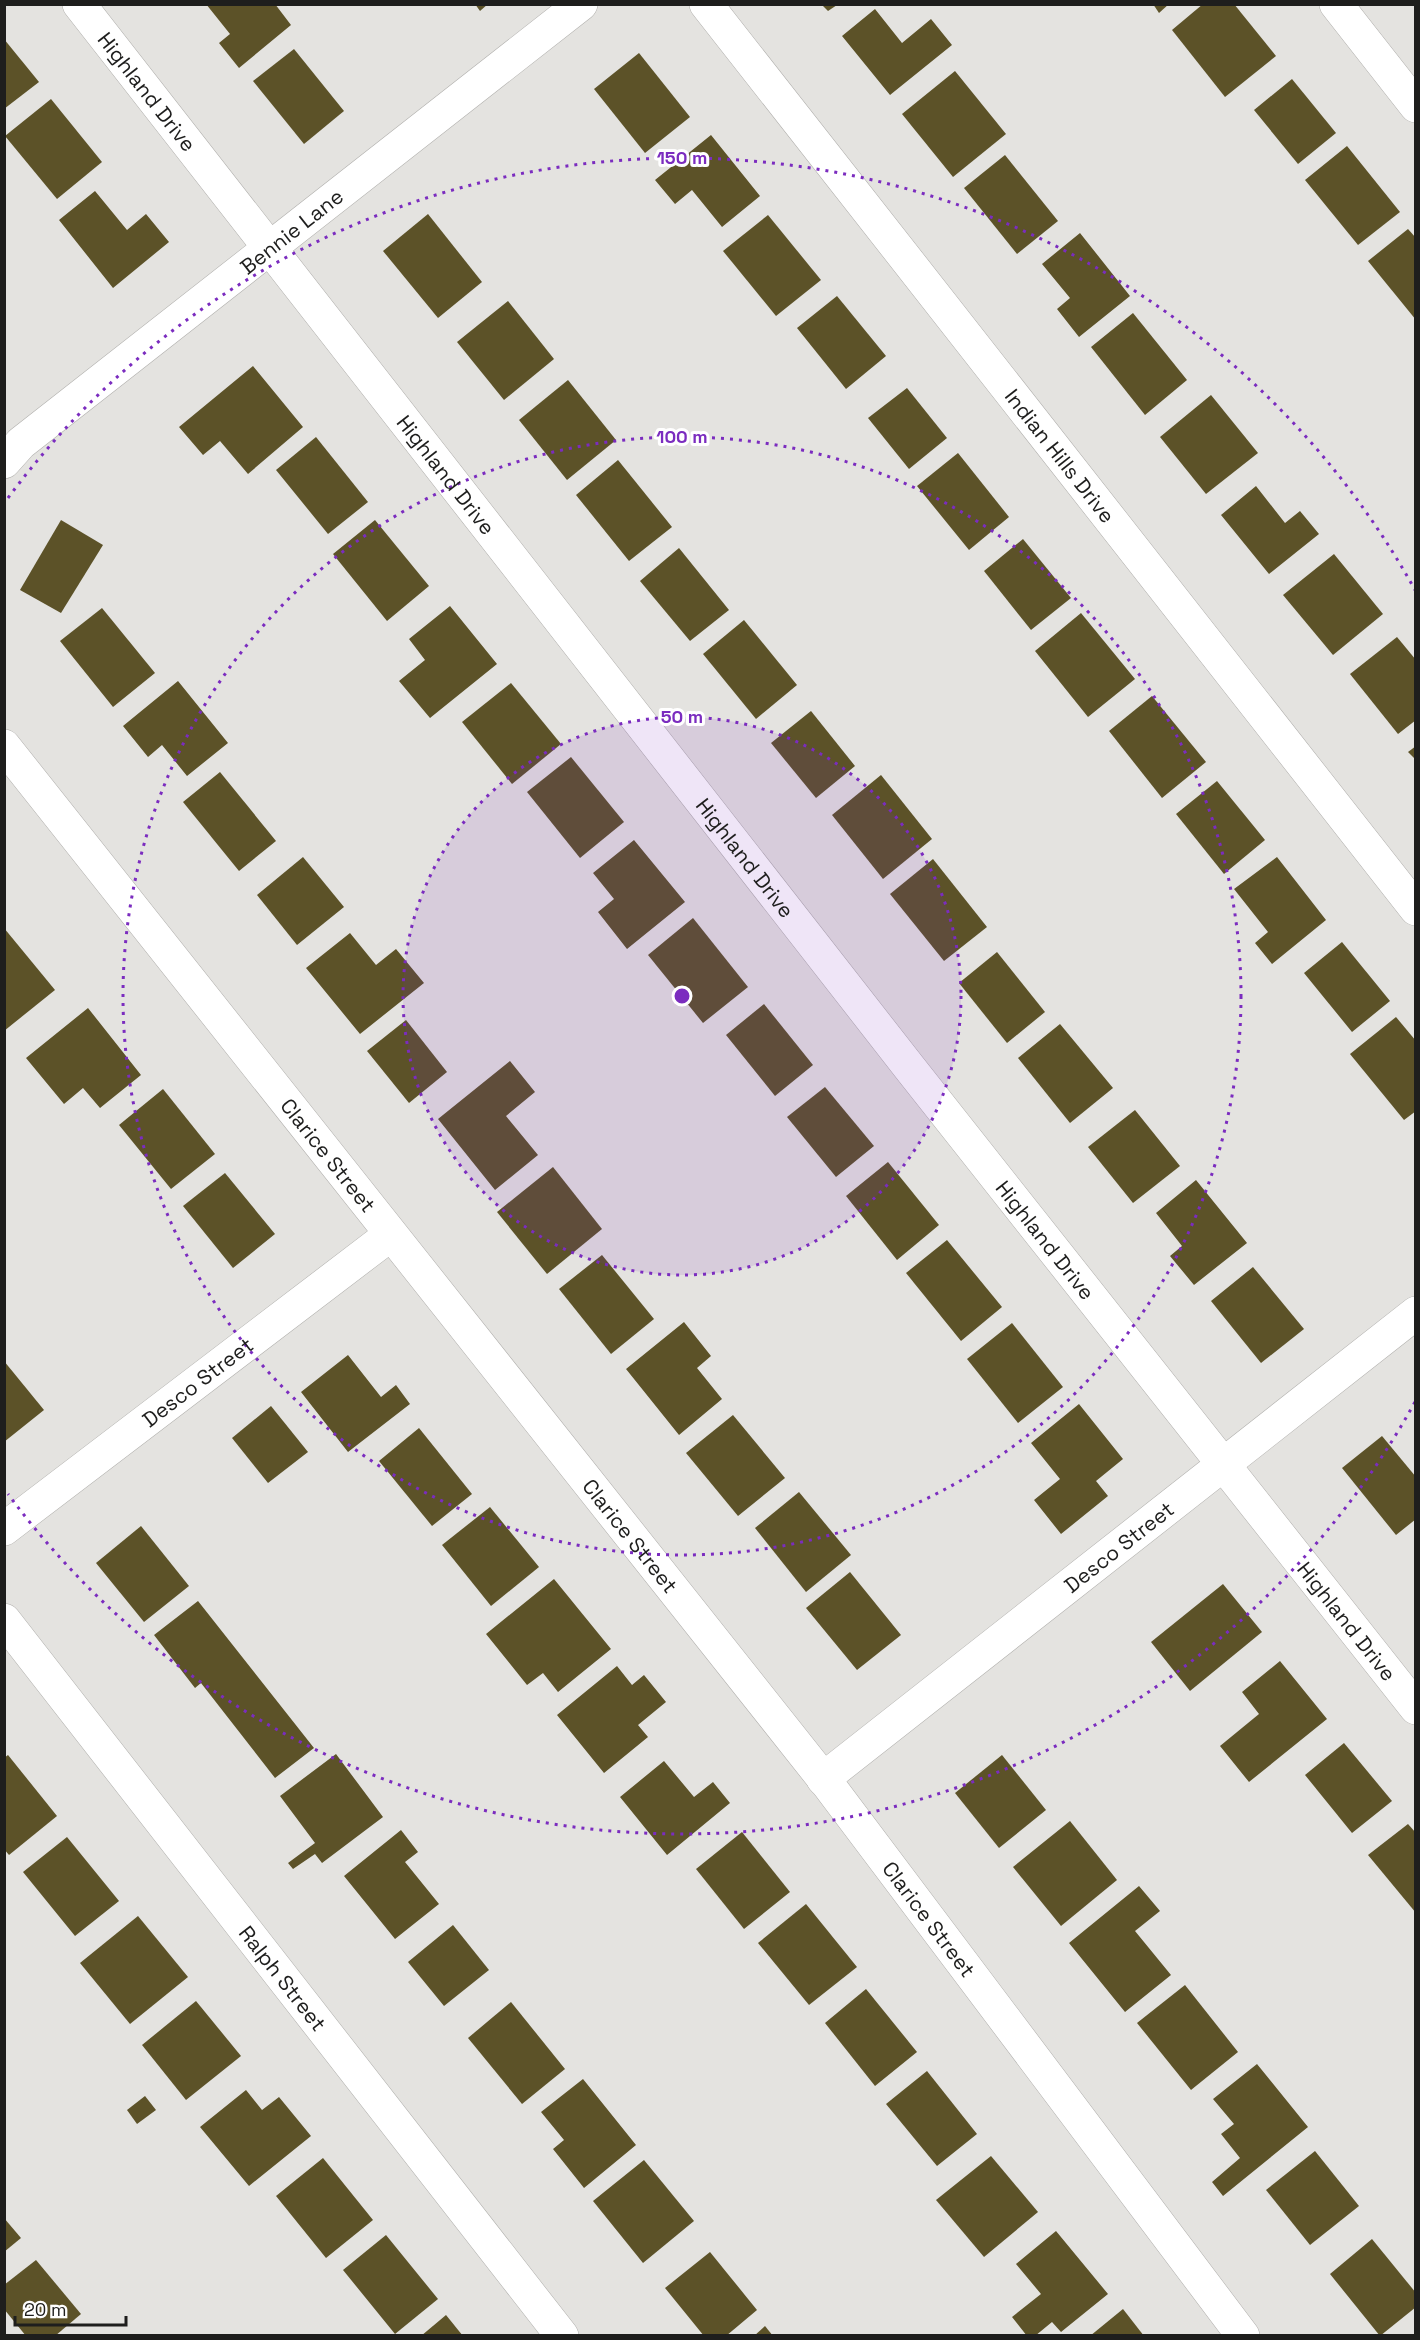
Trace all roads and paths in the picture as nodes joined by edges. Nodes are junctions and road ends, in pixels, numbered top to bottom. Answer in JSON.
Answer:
{"nodes":[{"id":1,"x":79,"y":4,"type":"edge"},
{"id":2,"x":581,"y":4,"type":"edge"},
{"id":3,"x":706,"y":4,"type":"edge"},
{"id":4,"x":1336,"y":4,"type":"edge"},
{"id":5,"x":1416,"y":106,"type":"edge"},
{"id":6,"x":272,"y":249,"type":"junction"},
{"id":7,"x":4,"y":462,"type":"edge"},
{"id":8,"x":4,"y":746,"type":"edge"},
{"id":9,"x":1416,"y":909,"type":"edge"},
{"id":10,"x":390,"y":1235,"type":"junction"},
{"id":11,"x":1416,"y":1313,"type":"edge"},
{"id":12,"x":1223,"y":1464,"type":"junction"},
{"id":13,"x":4,"y":1529,"type":"edge"},
{"id":14,"x":4,"y":1620,"type":"edge"},
{"id":15,"x":1416,"y":1708,"type":"edge"},
{"id":16,"x":823,"y":1779,"type":"junction"},
{"id":17,"x":562,"y":2336,"type":"edge"},
{"id":18,"x":1243,"y":2336,"type":"edge"}],
"edges":[{"from":1,"to":6,"type":"street","name":"Highland Drive"},
{"from":2,"to":6,"type":"street","name":"Bennie Lane"},
{"from":3,"to":9,"type":"street","name":"Indian Hills Drive"},
{"from":4,"to":5,"type":"street"},
{"from":6,"to":7,"type":"street","name":"Bennie Lane"},
{"from":6,"to":12,"type":"street","name":"Highland Drive"},
{"from":8,"to":10,"type":"street","name":"Clarice Street"},
{"from":10,"to":13,"type":"street","name":"Desco Street"},
{"from":10,"to":16,"type":"street","name":"Clarice Street"},
{"from":11,"to":12,"type":"street","name":"Desco Street"},
{"from":12,"to":15,"type":"street","name":"Highland Drive"},
{"from":12,"to":16,"type":"street","name":"Desco Street"},
{"from":14,"to":17,"type":"street","name":"Ralph Street"},
{"from":16,"to":18,"type":"street","name":"Clarice Street"}]}
